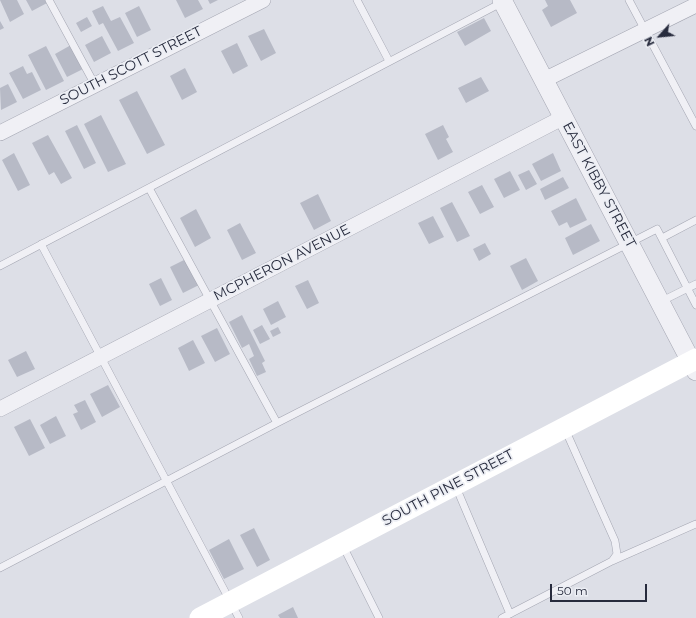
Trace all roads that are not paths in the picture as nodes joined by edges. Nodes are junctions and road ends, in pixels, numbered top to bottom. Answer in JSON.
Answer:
{"nodes":[{"id":1,"x":49,"y":0,"type":"edge"},
{"id":2,"x":263,"y":0,"type":"edge"},
{"id":3,"x":357,"y":0,"type":"edge"},
{"id":4,"x":629,"y":0,"type":"edge"},
{"id":5,"x":502,"y":1,"type":"edge"},
{"id":6,"x":696,"y":5,"type":"edge"},
{"id":7,"x":645,"y":30,"type":"junction"},
{"id":8,"x":389,"y":62,"type":"junction"},
{"id":9,"x":544,"y":80,"type":"junction"},
{"id":10,"x":95,"y":85,"type":"junction"},
{"id":11,"x":564,"y":117,"type":"junction"},
{"id":12,"x":696,"y":126,"type":"edge"},
{"id":13,"x":0,"y":133,"type":"edge"},
{"id":14,"x":149,"y":188,"type":"junction"},
{"id":15,"x":696,"y":220,"type":"edge"},
{"id":16,"x":662,"y":238,"type":"junction"},
{"id":17,"x":629,"y":243,"type":"junction"},
{"id":18,"x":41,"y":244,"type":"junction"},
{"id":19,"x":0,"y":266,"type":"edge"},
{"id":20,"x":696,"y":284,"type":"edge"},
{"id":21,"x":687,"y":288,"type":"junction"},
{"id":22,"x":210,"y":300,"type":"junction"},
{"id":23,"x":660,"y":302,"type":"junction"},
{"id":24,"x":696,"y":305,"type":"edge"},
{"id":25,"x":101,"y":357,"type":"junction"},
{"id":26,"x":694,"y":364,"type":"edge"},
{"id":27,"x":0,"y":409,"type":"edge"},
{"id":28,"x":277,"y":423,"type":"junction"},
{"id":29,"x":564,"y":428,"type":"junction"},
{"id":30,"x":167,"y":481,"type":"junction"},
{"id":31,"x":455,"y":485,"type":"junction"},
{"id":32,"x":696,"y":524,"type":"edge"},
{"id":33,"x":342,"y":544,"type":"junction"},
{"id":34,"x":612,"y":561,"type":"junction"},
{"id":35,"x":0,"y":568,"type":"edge"},
{"id":36,"x":235,"y":610,"type":"edge"},
{"id":37,"x":510,"y":614,"type":"junction"},
{"id":38,"x":200,"y":618,"type":"edge"},
{"id":39,"x":380,"y":618,"type":"edge"},
{"id":40,"x":502,"y":618,"type":"edge"}],
"edges":[{"from":1,"to":10,"type":"lane"},
{"from":2,"to":10,"type":"street","name":"SOUTH SCOTT STREET"},
{"from":3,"to":8,"type":"lane"},
{"from":4,"to":7,"type":"lane"},
{"from":5,"to":8,"type":"lane"},
{"from":5,"to":9,"type":"street","name":"EAST KIBBY STREET"},
{"from":6,"to":7,"type":"street"},
{"from":7,"to":9,"type":"street"},
{"from":7,"to":12,"type":"lane"},
{"from":8,"to":14,"type":"lane"},
{"from":9,"to":11,"type":"street","name":"EAST KIBBY STREET"},
{"from":10,"to":13,"type":"street","name":"SOUTH SCOTT STREET"},
{"from":11,"to":17,"type":"street","name":"EAST KIBBY STREET"},
{"from":11,"to":22,"type":"street","name":"MCPHERON AVENUE"},
{"from":14,"to":18,"type":"lane"},
{"from":14,"to":22,"type":"lane"},
{"from":15,"to":16,"type":"lane"},
{"from":16,"to":17,"type":"lane"},
{"from":16,"to":21,"type":"lane"},
{"from":17,"to":23,"type":"street","name":"EAST KIBBY STREET"},
{"from":17,"to":28,"type":"lane"},
{"from":18,"to":19,"type":"lane"},
{"from":18,"to":25,"type":"lane"},
{"from":20,"to":21,"type":"lane"},
{"from":21,"to":23,"type":"lane"},
{"from":21,"to":24,"type":"lane"},
{"from":22,"to":25,"type":"street","name":"MCPHERON AVENUE"},
{"from":22,"to":28,"type":"lane"},
{"from":23,"to":26,"type":"street","name":"EAST KIBBY STREET"},
{"from":25,"to":27,"type":"street","name":"MCPHERON AVENUE"},
{"from":25,"to":30,"type":"lane"},
{"from":26,"to":29,"type":"main road","name":"SOUTH PINE STREET"},
{"from":28,"to":30,"type":"lane"},
{"from":29,"to":31,"type":"main road","name":"SOUTH PINE STREET"},
{"from":29,"to":34,"type":"lane"},
{"from":30,"to":35,"type":"lane"},
{"from":30,"to":36,"type":"lane"},
{"from":31,"to":33,"type":"main road","name":"SOUTH PINE STREET"},
{"from":31,"to":37,"type":"lane"},
{"from":32,"to":34,"type":"lane"},
{"from":33,"to":36,"type":"main road","name":"SOUTH PINE STREET"},
{"from":33,"to":39,"type":"lane"},
{"from":34,"to":37,"type":"lane"},
{"from":36,"to":38,"type":"main road","name":"SOUTH PINE STREET"},
{"from":37,"to":40,"type":"lane"}]}
